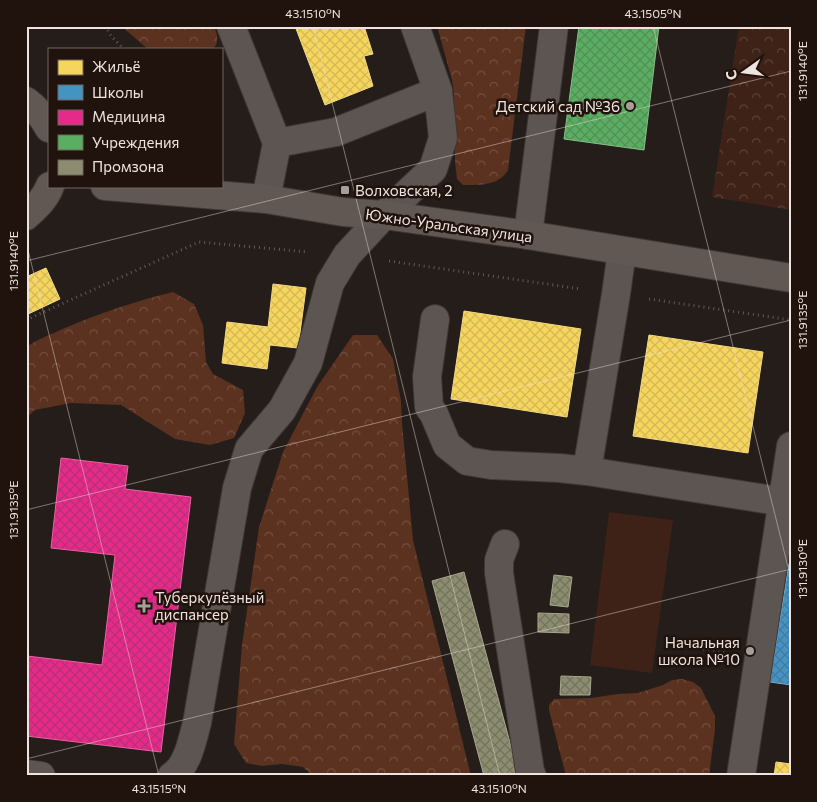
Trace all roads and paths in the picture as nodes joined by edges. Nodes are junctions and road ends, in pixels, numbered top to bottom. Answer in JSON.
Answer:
{"nodes":[{"id":1,"x":105,"y":26,"type":"edge"},
{"id":2,"x":230,"y":26,"type":"edge"},
{"id":3,"x":415,"y":26,"type":"edge"},
{"id":4,"x":554,"y":26,"type":"edge"},
{"id":5,"x":123,"y":48,"type":"edge"},
{"id":6,"x":438,"y":91,"type":"junction"},
{"id":7,"x":26,"y":101,"type":"edge"},
{"id":8,"x":48,"y":126,"type":"edge"},
{"id":9,"x":276,"y":143,"type":"junction"},
{"id":10,"x":49,"y":188,"type":"edge"},
{"id":11,"x":130,"y":188,"type":"edge"},
{"id":12,"x":266,"y":199,"type":"junction"},
{"id":13,"x":384,"y":215,"type":"junction"},
{"id":14,"x":26,"y":216,"type":"edge"},
{"id":15,"x":528,"y":235,"type":"junction"},
{"id":16,"x":622,"y":251,"type":"junction"},
{"id":17,"x":347,"y":255,"type":"junction"},
{"id":18,"x":791,"y":278,"type":"edge"},
{"id":19,"x":616,"y":294,"type":"junction"},
{"id":20,"x":435,"y":319,"type":"dead end"},
{"id":21,"x":26,"y":320,"type":"edge"},
{"id":22,"x":791,"y":320,"type":"edge"},
{"id":23,"x":791,"y":446,"type":"edge"},
{"id":24,"x":587,"y":471,"type":"junction"},
{"id":25,"x":786,"y":502,"type":"edge"},
{"id":26,"x":505,"y":544,"type":"dead end"},
{"id":27,"x":664,"y":642,"type":"dead end"},
{"id":28,"x":759,"y":658,"type":"junction"},
{"id":29,"x":26,"y":774,"type":"edge"},
{"id":30,"x":41,"y":776,"type":"edge"},
{"id":31,"x":172,"y":776,"type":"edge"},
{"id":32,"x":532,"y":776,"type":"edge"},
{"id":33,"x":740,"y":776,"type":"edge"}],
"edges":[{"from":1,"to":5,"type":"path"},
{"from":2,"to":9,"type":"lane"},
{"from":3,"to":6,"type":"lane"},
{"from":4,"to":15,"type":"lane"},
{"from":6,"to":9,"type":"lane"},
{"from":6,"to":13,"type":"lane"},
{"from":7,"to":8,"type":"main road"},
{"from":9,"to":12,"type":"lane"},
{"from":10,"to":14,"type":"main road"},
{"from":11,"to":12,"type":"main road","name":"Южно-Уральская улица"},
{"from":12,"to":13,"type":"main road","name":"Южно-Уральская улица"},
{"from":13,"to":15,"type":"main road","name":"Южно-Уральская улица"},
{"from":13,"to":17,"type":"lane"},
{"from":15,"to":16,"type":"main road","name":"Южно-Уральская улица"},
{"from":16,"to":18,"type":"main road","name":"Южно-Уральская улица"},
{"from":16,"to":19,"type":"lane"},
{"from":17,"to":19,"type":"path"},
{"from":17,"to":21,"type":"path"},
{"from":17,"to":31,"type":"lane"},
{"from":19,"to":22,"type":"path"},
{"from":19,"to":24,"type":"lane"},
{"from":20,"to":24,"type":"lane"},
{"from":23,"to":25,"type":"lane"},
{"from":24,"to":25,"type":"lane"},
{"from":25,"to":28,"type":"lane"},
{"from":26,"to":32,"type":"lane"},
{"from":27,"to":28,"type":"path"},
{"from":28,"to":33,"type":"lane"},
{"from":29,"to":30,"type":"lane"}]}
